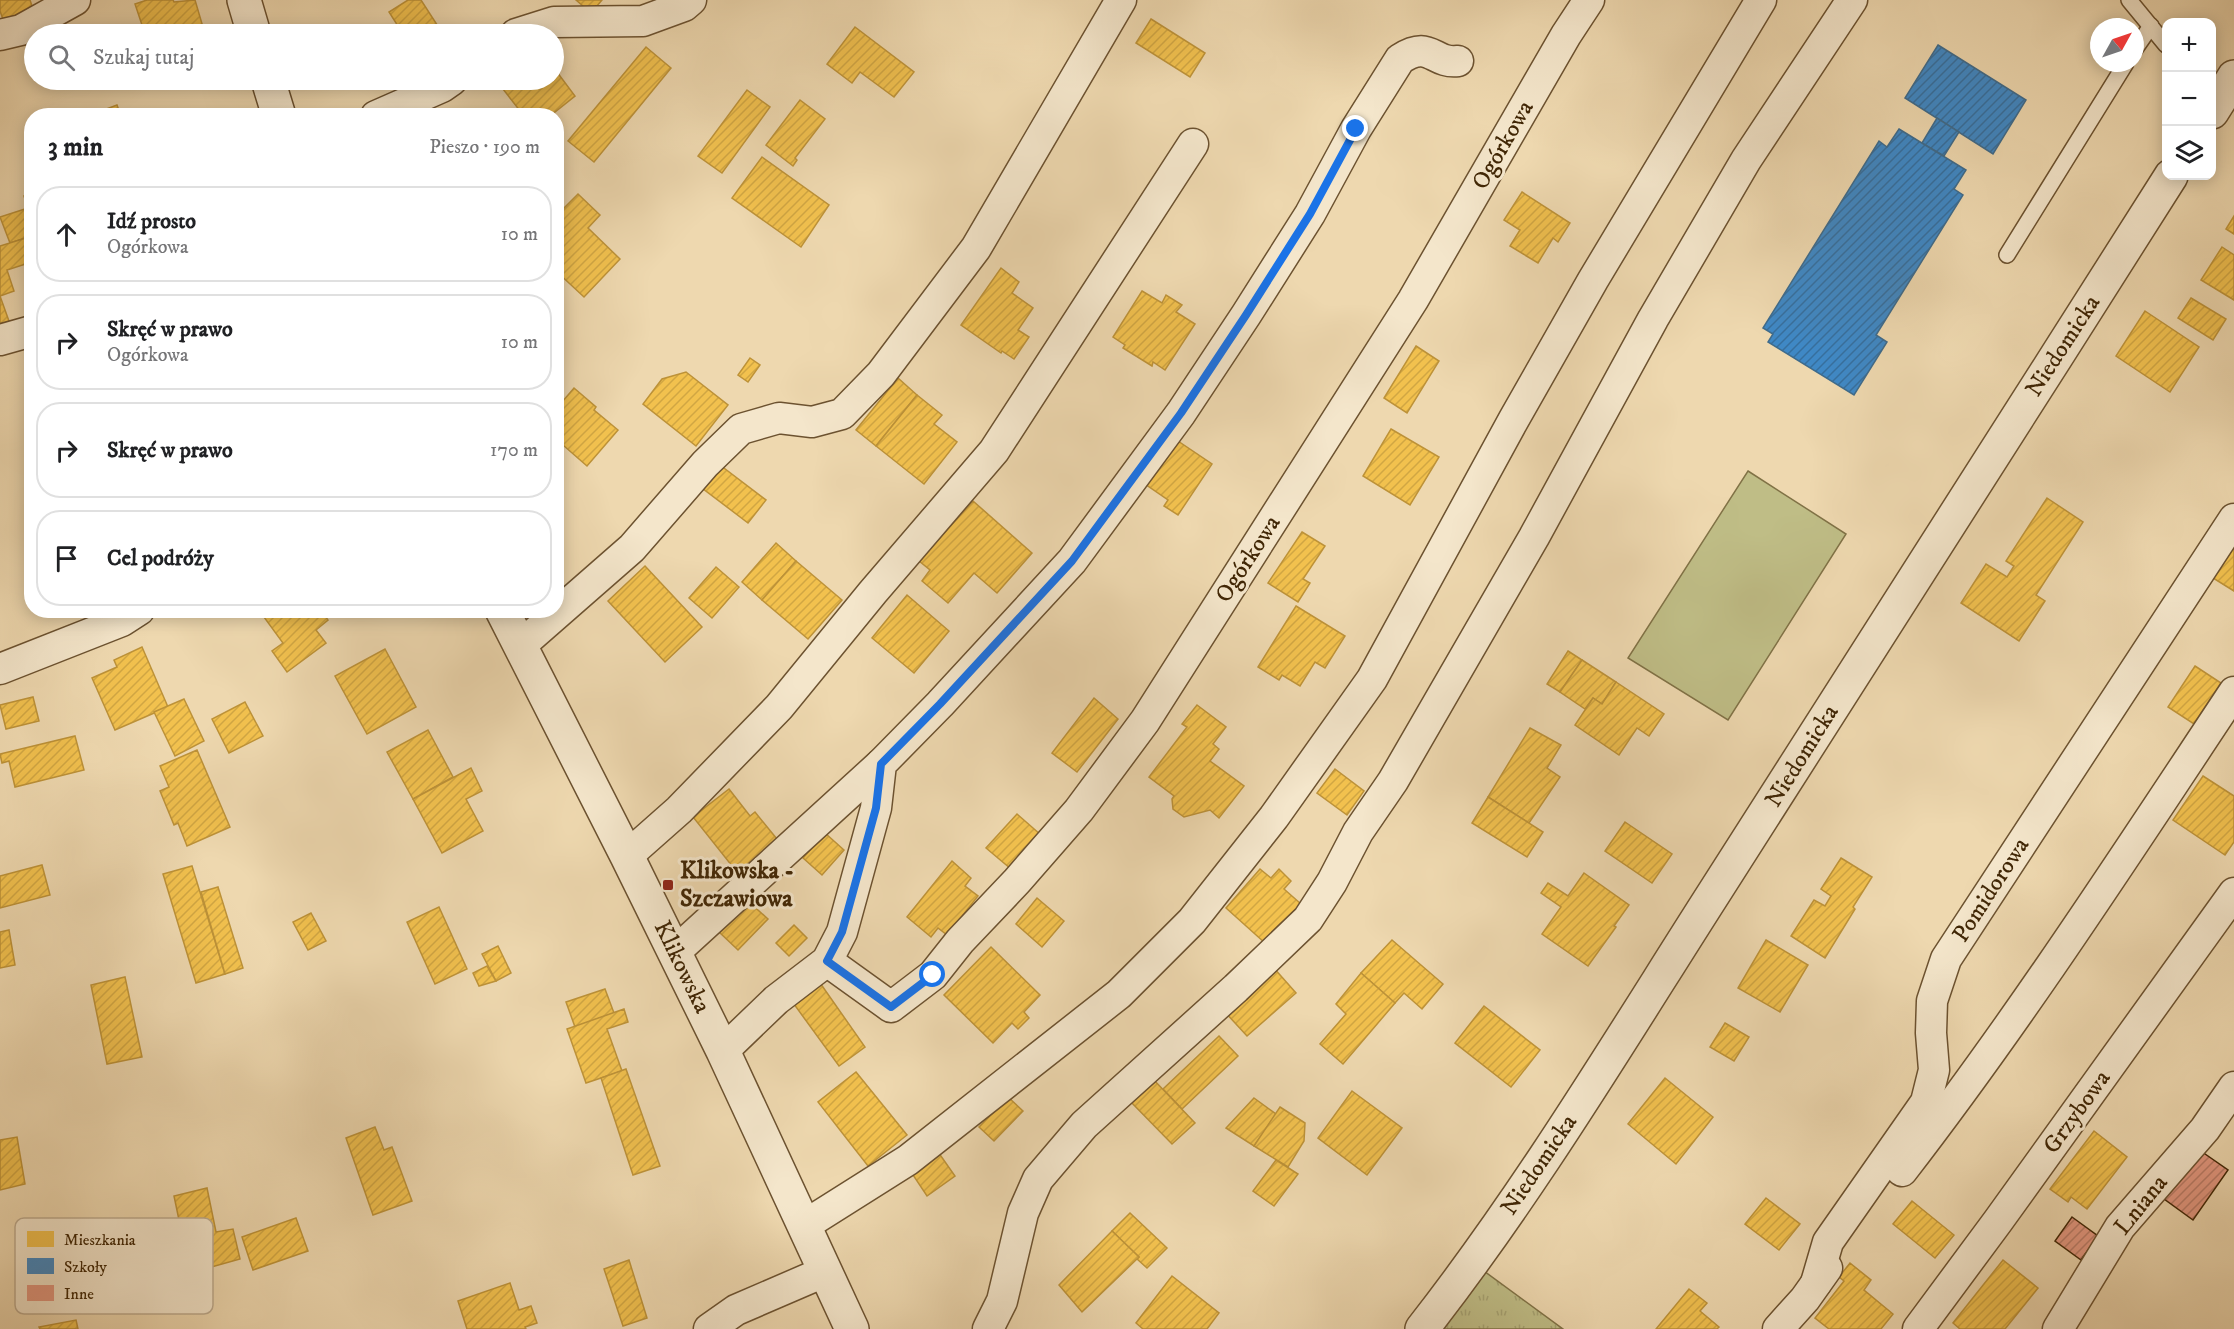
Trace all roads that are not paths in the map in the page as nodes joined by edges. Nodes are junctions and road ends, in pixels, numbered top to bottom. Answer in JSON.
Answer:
{"nodes":[{"id":1,"x":75,"y":0,"type":"edge"},
{"id":2,"x":244,"y":0,"type":"edge"},
{"id":3,"x":691,"y":0,"type":"edge"},
{"id":4,"x":1121,"y":0,"type":"edge"},
{"id":5,"x":1589,"y":0,"type":"edge"},
{"id":6,"x":1761,"y":0,"type":"edge"},
{"id":7,"x":1852,"y":0,"type":"edge"},
{"id":8,"x":2129,"y":0,"type":"edge"},
{"id":9,"x":32,"y":24,"type":"edge"},
{"id":10,"x":251,"y":24,"type":"edge"},
{"id":11,"x":548,"y":24,"type":"edge"},
{"id":12,"x":2151,"y":26,"type":"junction"},
{"id":13,"x":24,"y":28,"type":"edge"},
{"id":14,"x":0,"y":35,"type":"edge"},
{"id":15,"x":2144,"y":36,"type":"edge"},
{"id":16,"x":2162,"y":40,"type":"edge"},
{"id":17,"x":1458,"y":61,"type":"dead end"},
{"id":18,"x":2120,"y":72,"type":"edge"},
{"id":19,"x":271,"y":90,"type":"edge"},
{"id":20,"x":435,"y":90,"type":"edge"},
{"id":21,"x":277,"y":108,"type":"edge"},
{"id":22,"x":394,"y":108,"type":"edge"},
{"id":23,"x":1192,"y":144,"type":"dead end"},
{"id":24,"x":2168,"y":180,"type":"edge"},
{"id":25,"x":2007,"y":255,"type":"dead end"},
{"id":26,"x":24,"y":333,"type":"edge"},
{"id":27,"x":0,"y":340,"type":"edge"},
{"id":28,"x":2234,"y":519,"type":"edge"},
{"id":29,"x":564,"y":608,"type":"edge"},
{"id":30,"x":127,"y":618,"type":"edge"},
{"id":31,"x":506,"y":618,"type":"edge"},
{"id":32,"x":552,"y":618,"type":"edge"},
{"id":33,"x":520,"y":646,"type":"junction"},
{"id":34,"x":0,"y":669,"type":"edge"},
{"id":35,"x":2234,"y":692,"type":"edge"},
{"id":36,"x":881,"y":764,"type":"junction"},
{"id":37,"x":627,"y":856,"type":"junction"},
{"id":38,"x":2234,"y":893,"type":"edge"},
{"id":39,"x":675,"y":952,"type":"junction"},
{"id":40,"x":827,"y":961,"type":"junction"},
{"id":41,"x":723,"y":1051,"type":"junction"},
{"id":42,"x":2234,"y":1087,"type":"edge"},
{"id":43,"x":805,"y":1225,"type":"junction"},
{"id":44,"x":824,"y":1272,"type":"junction"},
{"id":45,"x":1816,"y":1283,"type":"junction"},
{"id":46,"x":709,"y":1329,"type":"edge"},
{"id":47,"x":852,"y":1329,"type":"edge"},
{"id":48,"x":988,"y":1329,"type":"edge"},
{"id":49,"x":1422,"y":1329,"type":"edge"},
{"id":50,"x":1778,"y":1329,"type":"edge"},
{"id":51,"x":1918,"y":1329,"type":"edge"},
{"id":52,"x":2058,"y":1329,"type":"edge"}],
"edges":[{"from":1,"to":9,"type":"street"},
{"from":2,"to":10,"type":"street"},
{"from":3,"to":11,"type":"street"},
{"from":4,"to":29,"type":"street"},
{"from":5,"to":40,"type":"street","name":"Ogórkowa"},
{"from":6,"to":43,"type":"street"},
{"from":7,"to":48,"type":"street"},
{"from":8,"to":12,"type":"lane"},
{"from":12,"to":15,"type":"lane"},
{"from":12,"to":16,"type":"lane"},
{"from":13,"to":14,"type":"street"},
{"from":17,"to":36,"type":"street"},
{"from":18,"to":25,"type":"lane"},
{"from":19,"to":21,"type":"street"},
{"from":20,"to":22,"type":"street"},
{"from":23,"to":37,"type":"street"},
{"from":24,"to":49,"type":"street","name":"Niedomicka"},
{"from":26,"to":27,"type":"street"},
{"from":28,"to":45,"type":"street","name":"Pomidorowa"},
{"from":30,"to":34,"type":"street"},
{"from":31,"to":33,"type":"street","name":"Klikowska"},
{"from":32,"to":33,"type":"street"},
{"from":33,"to":37,"type":"street","name":"Klikowska"},
{"from":35,"to":45,"type":"street","name":"Pomidorowa"},
{"from":36,"to":39,"type":"street"},
{"from":36,"to":40,"type":"street"},
{"from":37,"to":39,"type":"street","name":"Klikowska"},
{"from":38,"to":51,"type":"street","name":"Grzybowa"},
{"from":39,"to":41,"type":"street","name":"Klikowska"},
{"from":40,"to":41,"type":"street"},
{"from":41,"to":43,"type":"street","name":"Klikowska"},
{"from":42,"to":52,"type":"street","name":"Lniana"},
{"from":43,"to":44,"type":"street","name":"Klikowska"},
{"from":44,"to":46,"type":"street"},
{"from":44,"to":47,"type":"street","name":"Klikowska"},
{"from":45,"to":50,"type":"street","name":"Pomidorowa"}]}
